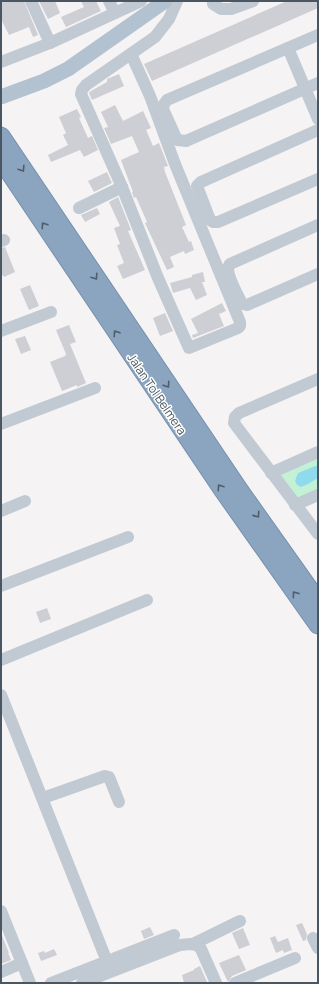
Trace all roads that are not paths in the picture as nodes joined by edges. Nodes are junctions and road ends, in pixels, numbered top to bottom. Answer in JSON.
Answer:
{"nodes":[{"id":1,"x":32,"y":1,"type":"edge"},
{"id":2,"x":109,"y":1,"type":"edge"},
{"id":3,"x":141,"y":1,"type":"edge"},
{"id":4,"x":165,"y":1,"type":"edge"},
{"id":5,"x":177,"y":1,"type":"edge"},
{"id":6,"x":213,"y":1,"type":"edge"},
{"id":7,"x":253,"y":1,"type":"edge"},
{"id":8,"x":115,"y":13,"type":"junction"},
{"id":9,"x":318,"y":35,"type":"edge"},
{"id":10,"x":50,"y":43,"type":"junction"},
{"id":11,"x":288,"y":48,"type":"junction"},
{"id":12,"x":131,"y":54,"type":"junction"},
{"id":13,"x":1,"y":62,"type":"edge"},
{"id":14,"x":318,"y":83,"type":"edge"},
{"id":15,"x":305,"y":88,"type":"junction"},
{"id":16,"x":4,"y":96,"type":"edge"},
{"id":17,"x":318,"y":119,"type":"edge"},
{"id":18,"x":318,"y":130,"type":"edge"},
{"id":19,"x":1,"y":136,"type":"edge"},
{"id":20,"x":1,"y":160,"type":"edge"},
{"id":21,"x":318,"y":179,"type":"edge"},
{"id":22,"x":122,"y":187,"type":"junction"},
{"id":23,"x":79,"y":208,"type":"dead end"},
{"id":24,"x":318,"y":225,"type":"edge"},
{"id":25,"x":318,"y":274,"type":"edge"},
{"id":26,"x":51,"y":312,"type":"dead end"},
{"id":27,"x":1,"y":331,"type":"edge"},
{"id":28,"x":318,"y":379,"type":"edge"},
{"id":29,"x":95,"y":388,"type":"dead end"},
{"id":30,"x":1,"y":424,"type":"edge"},
{"id":31,"x":318,"y":452,"type":"edge"},
{"id":32,"x":271,"y":473,"type":"junction"},
{"id":33,"x":318,"y":494,"type":"edge"},
{"id":34,"x":25,"y":502,"type":"dead end"},
{"id":35,"x":295,"y":505,"type":"junction"},
{"id":36,"x":1,"y":511,"type":"edge"},
{"id":37,"x":318,"y":534,"type":"edge"},
{"id":38,"x":128,"y":537,"type":"dead end"},
{"id":39,"x":1,"y":586,"type":"edge"},
{"id":40,"x":147,"y":600,"type":"dead end"},
{"id":41,"x":318,"y":601,"type":"edge"},
{"id":42,"x":318,"y":625,"type":"edge"},
{"id":43,"x":1,"y":660,"type":"edge"},
{"id":44,"x":1,"y":694,"type":"edge"},
{"id":45,"x":43,"y":798,"type":"junction"},
{"id":46,"x":119,"y":802,"type":"dead end"},
{"id":47,"x":1,"y":914,"type":"edge"},
{"id":48,"x":240,"y":921,"type":"dead end"},
{"id":49,"x":174,"y":935,"type":"dead end"},
{"id":50,"x":193,"y":944,"type":"junction"},
{"id":51,"x":104,"y":954,"type":"dead end"},
{"id":52,"x":295,"y":958,"type":"dead end"},
{"id":53,"x":22,"y":963,"type":"junction"},
{"id":54,"x":1,"y":972,"type":"edge"},
{"id":55,"x":30,"y":983,"type":"edge"},
{"id":56,"x":51,"y":983,"type":"edge"},
{"id":57,"x":82,"y":983,"type":"edge"},
{"id":58,"x":216,"y":983,"type":"edge"},
{"id":59,"x":235,"y":983,"type":"edge"}],
"edges":[{"from":1,"to":10,"type":"street"},
{"from":2,"to":8,"type":"street"},
{"from":3,"to":8,"type":"street"},
{"from":4,"to":16,"type":"main road"},
{"from":5,"to":12,"type":"street"},
{"from":6,"to":7,"type":"street"},
{"from":8,"to":10,"type":"street"},
{"from":9,"to":11,"type":"street"},
{"from":10,"to":13,"type":"street"},
{"from":11,"to":15,"type":"street"},
{"from":11,"to":15,"type":"street"},
{"from":12,"to":22,"type":"street"},
{"from":12,"to":22,"type":"street"},
{"from":14,"to":15,"type":"street"},
{"from":15,"to":17,"type":"street"},
{"from":18,"to":21,"type":"street"},
{"from":19,"to":41,"type":"highway","name":"Jalan Tol Belmera","one_way":true},
{"from":42,"to":20,"type":"highway","name":"Jalan Tol Belmera","one_way":true},
{"from":22,"to":23,"type":"street"},
{"from":24,"to":25,"type":"street"},
{"from":26,"to":27,"type":"street"},
{"from":28,"to":32,"type":"street"},
{"from":29,"to":30,"type":"street"},
{"from":31,"to":32,"type":"street"},
{"from":32,"to":35,"type":"street"},
{"from":33,"to":35,"type":"street"},
{"from":34,"to":36,"type":"street"},
{"from":35,"to":37,"type":"street"},
{"from":38,"to":39,"type":"street"},
{"from":40,"to":43,"type":"street"},
{"from":44,"to":45,"type":"street"},
{"from":45,"to":46,"type":"street"},
{"from":45,"to":51,"type":"street"},
{"from":47,"to":53,"type":"street"},
{"from":48,"to":50,"type":"street"},
{"from":49,"to":56,"type":"street"},
{"from":50,"to":57,"type":"street"},
{"from":50,"to":58,"type":"street"},
{"from":52,"to":59,"type":"street"},
{"from":53,"to":54,"type":"street"},
{"from":53,"to":55,"type":"street"}]}
